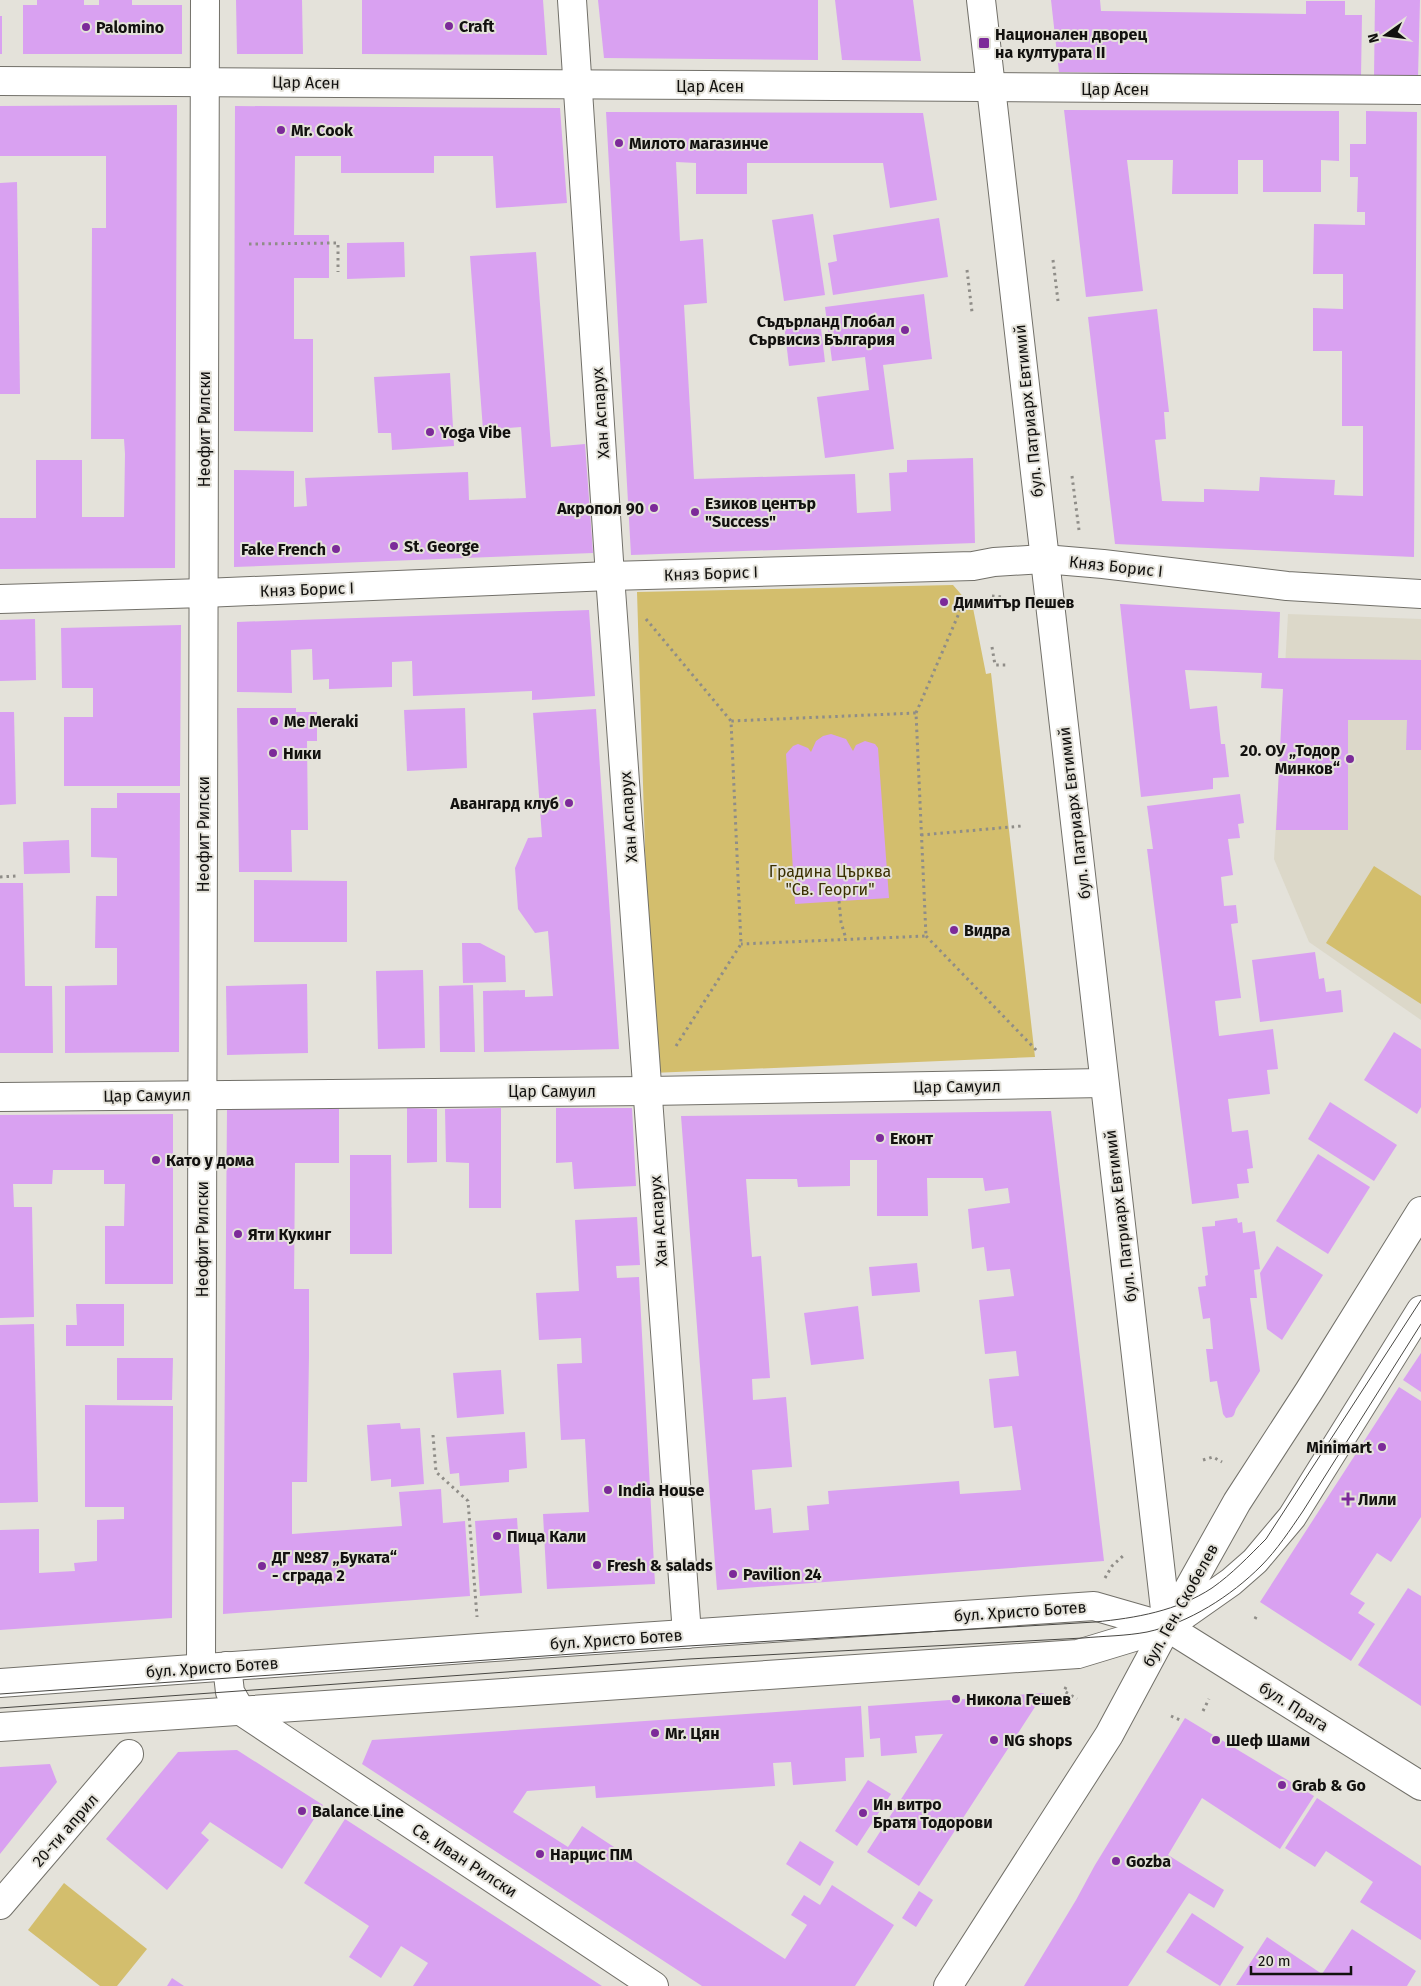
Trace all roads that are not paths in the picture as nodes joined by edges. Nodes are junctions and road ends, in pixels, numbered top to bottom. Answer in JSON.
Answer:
{"nodes":[{"id":1,"x":205,"y":0,"type":"edge"},
{"id":2,"x":572,"y":0,"type":"edge"},
{"id":3,"x":981,"y":0,"type":"edge"},
{"id":4,"x":205,"y":80,"type":"junction"},
{"id":5,"x":0,"y":81,"type":"edge"},
{"id":6,"x":579,"y":85,"type":"junction"},
{"id":7,"x":992,"y":88,"type":"junction"},
{"id":8,"x":1421,"y":90,"type":"edge"},
{"id":9,"x":1044,"y":559,"type":"junction"},
{"id":10,"x":610,"y":576,"type":"junction"},
{"id":11,"x":204,"y":593,"type":"junction"},
{"id":12,"x":1421,"y":594,"type":"edge"},
{"id":13,"x":0,"y":598,"type":"edge"},
{"id":14,"x":1104,"y":1083,"type":"junction"},
{"id":15,"x":649,"y":1091,"type":"junction"},
{"id":16,"x":202,"y":1094,"type":"junction"},
{"id":17,"x":0,"y":1097,"type":"edge"},
{"id":18,"x":1418,"y":1217,"type":"edge"},
{"id":19,"x":1421,"y":1310,"type":"edge"},
{"id":20,"x":1167,"y":1626,"type":"junction"},
{"id":21,"x":687,"y":1634,"type":"junction"},
{"id":22,"x":214,"y":1666,"type":"junction"},
{"id":23,"x":0,"y":1683,"type":"edge"},
{"id":24,"x":241,"y":1711,"type":"junction"},
{"id":25,"x":0,"y":1727,"type":"edge"},
{"id":26,"x":129,"y":1754,"type":"dead end"},
{"id":27,"x":1421,"y":1786,"type":"edge"},
{"id":28,"x":0,"y":1905,"type":"edge"},
{"id":29,"x":654,"y":1986,"type":"edge"},
{"id":30,"x":948,"y":1986,"type":"edge"}],
"edges":[{"from":1,"to":4,"type":"street","name":"Неофит Рилски"},
{"from":2,"to":6,"type":"street","name":"Хан Аспарух"},
{"from":3,"to":7,"type":"street","name":"бул. Патриарх Евтимий"},
{"from":4,"to":5,"type":"street","name":"Цар Асен"},
{"from":4,"to":6,"type":"street","name":"Цар Асен"},
{"from":4,"to":11,"type":"street","name":"Неофит Рилски"},
{"from":6,"to":7,"type":"street","name":"Цар Асен"},
{"from":6,"to":10,"type":"street","name":"Хан Аспарух"},
{"from":7,"to":8,"type":"street","name":"Цар Асен"},
{"from":7,"to":9,"type":"street","name":"бул. Патриарх Евтимий"},
{"from":9,"to":10,"type":"street","name":"Княз Борис I"},
{"from":9,"to":12,"type":"street","name":"Княз Борис I"},
{"from":9,"to":14,"type":"street","name":"бул. Патриарх Евтимий"},
{"from":10,"to":11,"type":"street","name":"Княз Борис I"},
{"from":10,"to":15,"type":"street","name":"Хан Аспарух"},
{"from":11,"to":13,"type":"street","name":"Княз Борис I"},
{"from":11,"to":16,"type":"street","name":"Неофит Рилски"},
{"from":14,"to":15,"type":"street","name":"Цар Самуил"},
{"from":14,"to":20,"type":"street","name":"бул. Патриарх Евтимий"},
{"from":15,"to":16,"type":"street","name":"Цар Самуил"},
{"from":15,"to":21,"type":"street","name":"Хан Аспарух"},
{"from":16,"to":17,"type":"street","name":"Цар Самуил"},
{"from":16,"to":22,"type":"street","name":"Неофит Рилски"},
{"from":18,"to":20,"type":"street","name":"бул. Ген. Скобелев"},
{"from":19,"to":20,"type":"street"},
{"from":20,"to":21,"type":"street","name":"бул. Христо Ботев"},
{"from":20,"to":24,"type":"street"},
{"from":20,"to":27,"type":"street","name":"бул. Прага"},
{"from":20,"to":30,"type":"street","name":"бул. Ген. Скобелев"},
{"from":21,"to":22,"type":"street","name":"бул. Христо Ботев"},
{"from":22,"to":23,"type":"street","name":"бул. Христо Ботев"},
{"from":22,"to":24,"type":"street","name":"Св. Иван Рилски"},
{"from":24,"to":25,"type":"street"},
{"from":24,"to":29,"type":"street","name":"Св. Иван Рилски"},
{"from":26,"to":28,"type":"street","name":"20-ти април"}]}
